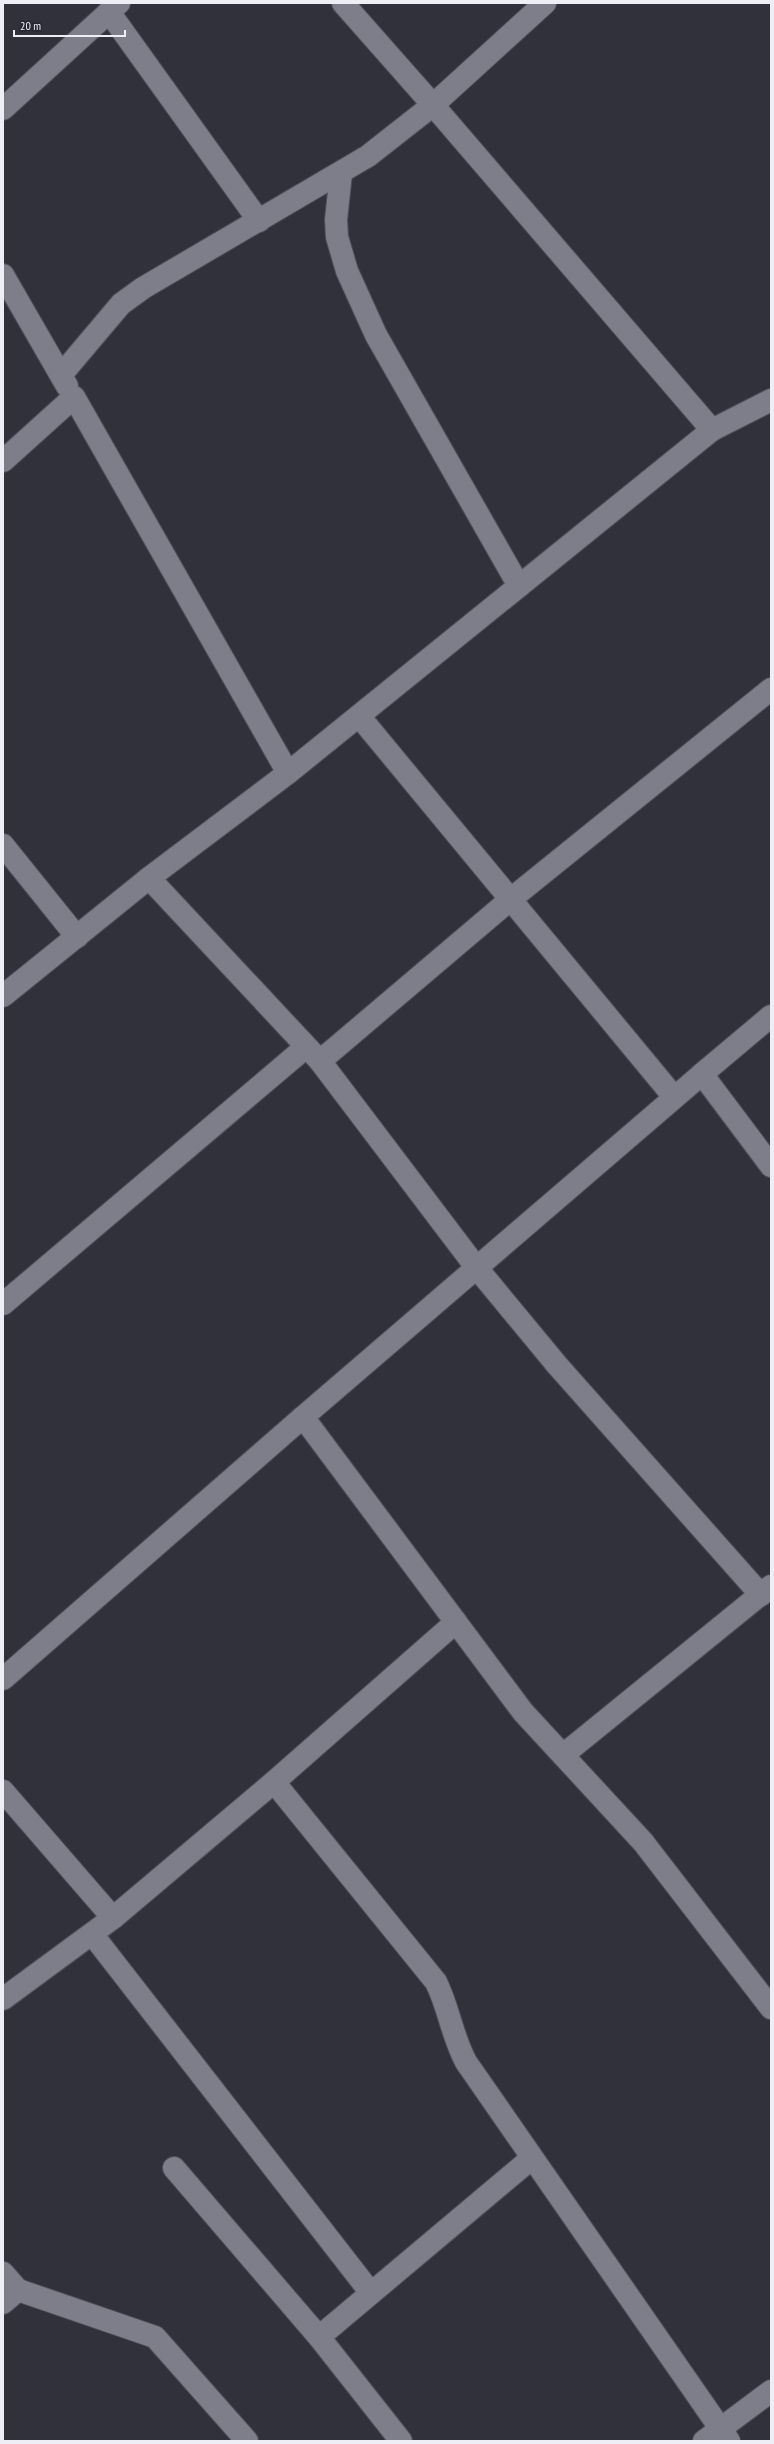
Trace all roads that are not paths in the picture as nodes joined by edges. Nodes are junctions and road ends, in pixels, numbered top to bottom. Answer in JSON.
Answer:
{"nodes":[{"id":1,"x":343,"y":3,"type":"edge"},
{"id":2,"x":545,"y":3,"type":"edge"},
{"id":3,"x":114,"y":8,"type":"edge"},
{"id":4,"x":433,"y":105,"type":"junction"},
{"id":5,"x":3,"y":109,"type":"edge"},
{"id":6,"x":341,"y":173,"type":"junction"},
{"id":7,"x":259,"y":221,"type":"junction"},
{"id":8,"x":3,"y":275,"type":"edge"},
{"id":9,"x":61,"y":375,"type":"junction"},
{"id":10,"x":74,"y":397,"type":"junction"},
{"id":11,"x":771,"y":400,"type":"edge"},
{"id":12,"x":712,"y":430,"type":"junction"},
{"id":13,"x":3,"y":461,"type":"edge"},
{"id":14,"x":519,"y":586,"type":"junction"},
{"id":15,"x":771,"y":689,"type":"edge"},
{"id":16,"x":359,"y":716,"type":"junction"},
{"id":17,"x":288,"y":774,"type":"junction"},
{"id":18,"x":3,"y":845,"type":"edge"},
{"id":19,"x":149,"y":878,"type":"junction"},
{"id":20,"x":511,"y":899,"type":"junction"},
{"id":21,"x":77,"y":937,"type":"junction"},
{"id":22,"x":3,"y":996,"type":"edge"},
{"id":23,"x":771,"y":1016,"type":"edge"},
{"id":24,"x":313,"y":1054,"type":"junction"},
{"id":25,"x":702,"y":1074,"type":"junction"},
{"id":26,"x":674,"y":1097,"type":"junction"},
{"id":27,"x":771,"y":1166,"type":"edge"},
{"id":28,"x":476,"y":1268,"type":"junction"},
{"id":29,"x":3,"y":1304,"type":"edge"},
{"id":30,"x":303,"y":1417,"type":"junction"},
{"id":31,"x":766,"y":1590,"type":"edge"},
{"id":32,"x":456,"y":1622,"type":"junction"},
{"id":33,"x":3,"y":1679,"type":"edge"},
{"id":34,"x":563,"y":1755,"type":"junction"},
{"id":35,"x":274,"y":1782,"type":"junction"},
{"id":36,"x":3,"y":1791,"type":"edge"},
{"id":37,"x":113,"y":1918,"type":"junction"},
{"id":38,"x":92,"y":1934,"type":"junction"},
{"id":39,"x":3,"y":1999,"type":"edge"},
{"id":40,"x":771,"y":2008,"type":"edge"},
{"id":41,"x":532,"y":2158,"type":"junction"},
{"id":42,"x":174,"y":2168,"type":"dead end"},
{"id":43,"x":3,"y":2273,"type":"edge"},
{"id":44,"x":371,"y":2293,"type":"junction"},
{"id":45,"x":11,"y":2297,"type":"edge"},
{"id":46,"x":319,"y":2337,"type":"junction"},
{"id":47,"x":771,"y":2391,"type":"edge"},
{"id":48,"x":718,"y":2437,"type":"edge"},
{"id":49,"x":247,"y":2441,"type":"edge"},
{"id":50,"x":401,"y":2441,"type":"edge"}],
"edges":[{"from":1,"to":4,"type":"street"},
{"from":2,"to":4,"type":"street"},
{"from":3,"to":5,"type":"street"},
{"from":3,"to":7,"type":"street"},
{"from":4,"to":6,"type":"street"},
{"from":4,"to":12,"type":"street"},
{"from":6,"to":7,"type":"street"},
{"from":6,"to":14,"type":"street"},
{"from":7,"to":9,"type":"street"},
{"from":8,"to":9,"type":"street"},
{"from":9,"to":10,"type":"street"},
{"from":10,"to":13,"type":"street"},
{"from":10,"to":17,"type":"street"},
{"from":11,"to":12,"type":"street"},
{"from":12,"to":14,"type":"street"},
{"from":14,"to":16,"type":"street"},
{"from":15,"to":20,"type":"street"},
{"from":16,"to":17,"type":"street"},
{"from":16,"to":20,"type":"street"},
{"from":17,"to":19,"type":"street"},
{"from":18,"to":21,"type":"street"},
{"from":19,"to":21,"type":"street"},
{"from":19,"to":24,"type":"street"},
{"from":20,"to":24,"type":"street"},
{"from":20,"to":26,"type":"street"},
{"from":21,"to":22,"type":"street"},
{"from":23,"to":25,"type":"street"},
{"from":24,"to":28,"type":"street"},
{"from":24,"to":29,"type":"street"},
{"from":25,"to":26,"type":"street"},
{"from":25,"to":27,"type":"street"},
{"from":26,"to":28,"type":"street"},
{"from":28,"to":30,"type":"street"},
{"from":28,"to":31,"type":"street"},
{"from":30,"to":32,"type":"street"},
{"from":30,"to":33,"type":"street"},
{"from":31,"to":34,"type":"street"},
{"from":32,"to":34,"type":"street"},
{"from":32,"to":35,"type":"street"},
{"from":34,"to":40,"type":"street"},
{"from":35,"to":37,"type":"street"},
{"from":35,"to":41,"type":"street"},
{"from":36,"to":37,"type":"street"},
{"from":37,"to":38,"type":"street"},
{"from":38,"to":39,"type":"street"},
{"from":38,"to":44,"type":"street"},
{"from":41,"to":44,"type":"street"},
{"from":41,"to":48,"type":"street"},
{"from":42,"to":46,"type":"street"},
{"from":43,"to":45,"type":"street"},
{"from":44,"to":46,"type":"street"},
{"from":45,"to":49,"type":"street"},
{"from":46,"to":50,"type":"street"},
{"from":47,"to":48,"type":"street"}]}
